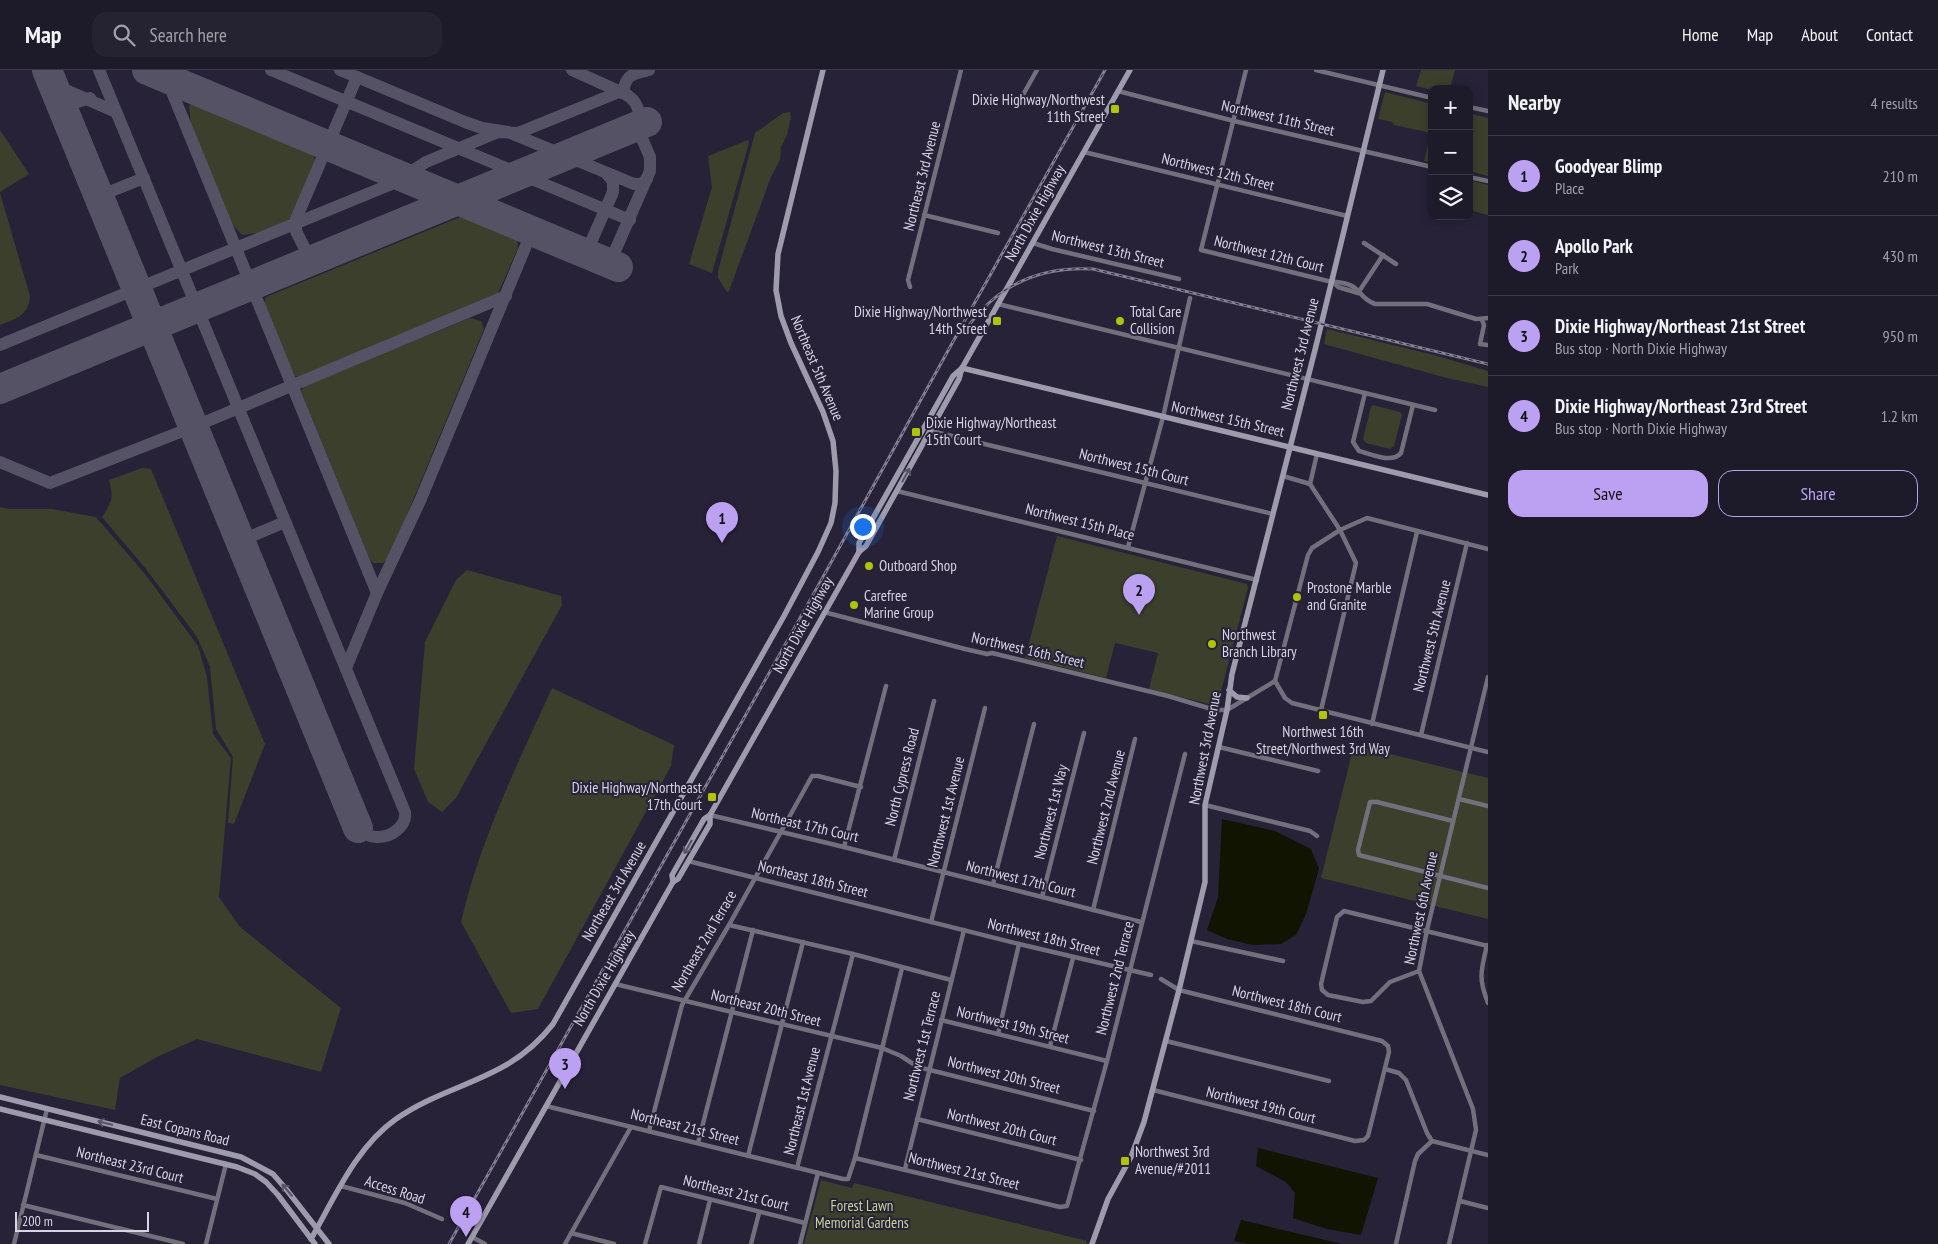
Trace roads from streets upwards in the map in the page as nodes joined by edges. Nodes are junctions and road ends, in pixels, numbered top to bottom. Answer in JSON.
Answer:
{"nodes":[{"id":1,"x":823,"y":70,"type":"edge"},
{"id":2,"x":961,"y":70,"type":"edge"},
{"id":3,"x":1037,"y":70,"type":"edge"},
{"id":4,"x":1130,"y":70,"type":"edge"},
{"id":5,"x":1246,"y":70,"type":"edge"},
{"id":6,"x":1316,"y":70,"type":"edge"},
{"id":7,"x":1383,"y":70,"type":"edge"},
{"id":8,"x":1379,"y":85,"type":"junction"},
{"id":9,"x":1118,"y":90,"type":"junction"},
{"id":10,"x":1428,"y":97,"type":"edge"},
{"id":11,"x":1019,"y":102,"type":"dead end"},
{"id":12,"x":1473,"y":107,"type":"edge"},
{"id":13,"x":1488,"y":111,"type":"edge"},
{"id":14,"x":1234,"y":121,"type":"junction"},
{"id":15,"x":1363,"y":151,"type":"junction"},
{"id":16,"x":1084,"y":152,"type":"junction"},
{"id":17,"x":1428,"y":167,"type":"edge"},
{"id":18,"x":1473,"y":178,"type":"edge"},
{"id":19,"x":1488,"y":181,"type":"edge"},
{"id":20,"x":1217,"y":186,"type":"junction"},
{"id":21,"x":924,"y":216,"type":"junction"},
{"id":22,"x":1347,"y":216,"type":"junction"},
{"id":23,"x":998,"y":233,"type":"dead end"},
{"id":24,"x":1032,"y":243,"type":"junction"},
{"id":25,"x":1364,"y":243,"type":"dead end"},
{"id":26,"x":1383,"y":255,"type":"junction"},
{"id":27,"x":1396,"y":264,"type":"dead end"},
{"id":28,"x":1178,"y":280,"type":"dead end"},
{"id":29,"x":1332,"y":282,"type":"junction"},
{"id":30,"x":910,"y":287,"type":"dead end"},
{"id":31,"x":1358,"y":293,"type":"junction"},
{"id":32,"x":1190,"y":298,"type":"dead end"},
{"id":33,"x":998,"y":304,"type":"junction"},
{"id":34,"x":1488,"y":318,"type":"edge"},
{"id":35,"x":1482,"y":320,"type":"junction"},
{"id":36,"x":1488,"y":345,"type":"edge"},
{"id":37,"x":1179,"y":347,"type":"junction"},
{"id":38,"x":962,"y":368,"type":"junction"},
{"id":39,"x":1308,"y":379,"type":"junction"},
{"id":40,"x":1365,"y":393,"type":"junction"},
{"id":41,"x":1413,"y":405,"type":"junction"},
{"id":42,"x":1435,"y":410,"type":"dead end"},
{"id":43,"x":1163,"y":417,"type":"junction"},
{"id":44,"x":930,"y":431,"type":"junction"},
{"id":45,"x":1290,"y":447,"type":"junction"},
{"id":46,"x":1317,"y":454,"type":"junction"},
{"id":47,"x":1283,"y":476,"type":"junction"},
{"id":48,"x":1146,"y":483,"type":"junction"},
{"id":49,"x":1310,"y":484,"type":"junction"},
{"id":50,"x":897,"y":490,"type":"junction"},
{"id":51,"x":1488,"y":495,"type":"edge"},
{"id":52,"x":1273,"y":514,"type":"junction"},
{"id":53,"x":1340,"y":530,"type":"junction"},
{"id":54,"x":828,"y":531,"type":"joint"},
{"id":55,"x":1417,"y":532,"type":"junction"},
{"id":56,"x":1467,"y":543,"type":"junction"},
{"id":57,"x":1128,"y":547,"type":"junction"},
{"id":58,"x":1488,"y":548,"type":"edge"},
{"id":59,"x":859,"y":552,"type":"junction"},
{"id":60,"x":1256,"y":580,"type":"junction"},
{"id":61,"x":824,"y":612,"type":"junction"},
{"id":62,"x":1488,"y":677,"type":"edge"},
{"id":63,"x":1275,"y":681,"type":"junction"},
{"id":64,"x":886,"y":686,"type":"dead end"},
{"id":65,"x":1229,"y":690,"type":"junction"},
{"id":66,"x":1248,"y":698,"type":"junction"},
{"id":67,"x":934,"y":700,"type":"dead end"},
{"id":68,"x":985,"y":708,"type":"dead end"},
{"id":69,"x":1227,"y":710,"type":"junction"},
{"id":70,"x":1321,"y":710,"type":"junction"},
{"id":71,"x":1034,"y":724,"type":"dead end"},
{"id":72,"x":1372,"y":724,"type":"junction"},
{"id":73,"x":1084,"y":733,"type":"dead end"},
{"id":74,"x":1421,"y":735,"type":"junction"},
{"id":75,"x":1135,"y":739,"type":"dead end"},
{"id":76,"x":1219,"y":747,"type":"junction"},
{"id":77,"x":1470,"y":747,"type":"junction"},
{"id":78,"x":1488,"y":752,"type":"edge"},
{"id":79,"x":1185,"y":754,"type":"dead end"},
{"id":80,"x":1318,"y":771,"type":"dead end"},
{"id":81,"x":861,"y":787,"type":"junction"},
{"id":82,"x":1459,"y":799,"type":"junction"},
{"id":83,"x":1205,"y":805,"type":"junction"},
{"id":84,"x":1488,"y":806,"type":"edge"},
{"id":85,"x":710,"y":815,"type":"junction"},
{"id":86,"x":1453,"y":821,"type":"junction"},
{"id":87,"x":781,"y":833,"type":"junction"},
{"id":88,"x":1317,"y":836,"type":"dead end"},
{"id":89,"x":844,"y":847,"type":"junction"},
{"id":90,"x":894,"y":860,"type":"junction"},
{"id":91,"x":688,"y":861,"type":"junction"},
{"id":92,"x":943,"y":872,"type":"junction"},
{"id":93,"x":1440,"y":876,"type":"junction"},
{"id":94,"x":755,"y":878,"type":"junction"},
{"id":95,"x":673,"y":882,"type":"junction"},
{"id":96,"x":993,"y":884,"type":"junction"},
{"id":97,"x":1488,"y":888,"type":"edge"},
{"id":98,"x":1042,"y":897,"type":"junction"},
{"id":99,"x":1093,"y":910,"type":"junction"},
{"id":100,"x":931,"y":922,"type":"junction"},
{"id":101,"x":1142,"y":922,"type":"junction"},
{"id":102,"x":729,"y":926,"type":"junction"},
{"id":103,"x":753,"y":930,"type":"junction"},
{"id":104,"x":964,"y":930,"type":"junction"},
{"id":105,"x":1427,"y":930,"type":"junction"},
{"id":106,"x":1191,"y":941,"type":"junction"},
{"id":107,"x":803,"y":942,"type":"junction"},
{"id":108,"x":1020,"y":944,"type":"junction"},
{"id":109,"x":1487,"y":945,"type":"edge"},
{"id":110,"x":853,"y":954,"type":"junction"},
{"id":111,"x":1072,"y":958,"type":"junction"},
{"id":112,"x":1283,"y":961,"type":"dead end"},
{"id":113,"x":902,"y":968,"type":"junction"},
{"id":114,"x":1130,"y":971,"type":"junction"},
{"id":115,"x":1419,"y":971,"type":"junction"},
{"id":116,"x":1151,"y":975,"type":"dead end"},
{"id":117,"x":1161,"y":979,"type":"dead end"},
{"id":118,"x":952,"y":980,"type":"junction"},
{"id":119,"x":615,"y":984,"type":"junction"},
{"id":120,"x":1179,"y":990,"type":"junction"},
{"id":121,"x":684,"y":1001,"type":"junction"},
{"id":122,"x":1488,"y":1003,"type":"edge"},
{"id":123,"x":732,"y":1013,"type":"junction"},
{"id":124,"x":942,"y":1020,"type":"junction"},
{"id":125,"x":781,"y":1025,"type":"junction"},
{"id":126,"x":998,"y":1034,"type":"junction"},
{"id":127,"x":831,"y":1037,"type":"junction"},
{"id":128,"x":1166,"y":1041,"type":"junction"},
{"id":129,"x":1050,"y":1046,"type":"junction"},
{"id":130,"x":882,"y":1048,"type":"junction"},
{"id":131,"x":1107,"y":1061,"type":"junction"},
{"id":132,"x":929,"y":1069,"type":"junction"},
{"id":133,"x":1385,"y":1069,"type":"junction"},
{"id":134,"x":1329,"y":1081,"type":"dead end"},
{"id":135,"x":1153,"y":1090,"type":"junction"},
{"id":136,"x":0,"y":1097,"type":"edge"},
{"id":137,"x":546,"y":1106,"type":"junction"},
{"id":138,"x":0,"y":1109,"type":"edge"},
{"id":139,"x":47,"y":1109,"type":"junction"},
{"id":140,"x":1094,"y":1110,"type":"junction"},
{"id":141,"x":918,"y":1119,"type":"junction"},
{"id":142,"x":45,"y":1120,"type":"junction"},
{"id":143,"x":631,"y":1127,"type":"junction"},
{"id":144,"x":649,"y":1131,"type":"junction"},
{"id":145,"x":1432,"y":1141,"type":"junction"},
{"id":146,"x":698,"y":1143,"type":"junction"},
{"id":147,"x":1472,"y":1151,"type":"junction"},
{"id":148,"x":36,"y":1155,"type":"junction"},
{"id":149,"x":1488,"y":1155,"type":"edge"},
{"id":150,"x":748,"y":1156,"type":"junction"},
{"id":151,"x":855,"y":1158,"type":"junction"},
{"id":152,"x":1080,"y":1160,"type":"junction"},
{"id":153,"x":226,"y":1164,"type":"junction"},
{"id":154,"x":798,"y":1168,"type":"junction"},
{"id":155,"x":905,"y":1168,"type":"junction"},
{"id":156,"x":818,"y":1173,"type":"junction"},
{"id":157,"x":341,"y":1186,"type":"junction"},
{"id":158,"x":217,"y":1199,"type":"junction"},
{"id":159,"x":710,"y":1200,"type":"junction"},
{"id":160,"x":1460,"y":1201,"type":"junction"},
{"id":161,"x":23,"y":1205,"type":"junction"},
{"id":162,"x":1067,"y":1206,"type":"joint"},
{"id":163,"x":1488,"y":1208,"type":"edge"},
{"id":164,"x":759,"y":1212,"type":"junction"},
{"id":165,"x":442,"y":1219,"type":"dead end"},
{"id":166,"x":805,"y":1223,"type":"junction"},
{"id":167,"x":317,"y":1229,"type":"junction"},
{"id":168,"x":571,"y":1233,"type":"junction"},
{"id":169,"x":472,"y":1237,"type":"junction"},
{"id":170,"x":312,"y":1242,"type":"edge"},
{"id":171,"x":14,"y":1244,"type":"edge"},
{"id":172,"x":183,"y":1244,"type":"edge"},
{"id":173,"x":206,"y":1244,"type":"edge"},
{"id":174,"x":329,"y":1244,"type":"edge"},
{"id":175,"x":468,"y":1244,"type":"edge"},
{"id":176,"x":485,"y":1244,"type":"edge"},
{"id":177,"x":565,"y":1244,"type":"edge"},
{"id":178,"x":614,"y":1244,"type":"edge"},
{"id":179,"x":645,"y":1244,"type":"edge"},
{"id":180,"x":699,"y":1244,"type":"edge"},
{"id":181,"x":751,"y":1244,"type":"edge"},
{"id":182,"x":800,"y":1244,"type":"edge"},
{"id":183,"x":1092,"y":1244,"type":"edge"},
{"id":184,"x":1396,"y":1244,"type":"edge"},
{"id":185,"x":1449,"y":1244,"type":"edge"}],
"edges":[{"from":1,"to":54,"type":"street","name":"Northeast 5th Avenue"},
{"from":2,"to":21,"type":"street","name":"Northeast 3rd Avenue"},
{"from":3,"to":11,"type":"street"},
{"from":4,"to":9,"type":"street","name":"North Dixie Highway"},
{"from":5,"to":14,"type":"street"},
{"from":6,"to":8,"type":"street"},
{"from":7,"to":8,"type":"street","name":"Northwest 3rd Avenue"},
{"from":8,"to":10,"type":"street"},
{"from":8,"to":15,"type":"street","name":"Northwest 3rd Avenue"},
{"from":9,"to":14,"type":"street","name":"Northwest 11th Street"},
{"from":9,"to":16,"type":"street","name":"North Dixie Highway"},
{"from":12,"to":13,"type":"street"},
{"from":14,"to":15,"type":"street","name":"Northwest 11th Street"},
{"from":14,"to":20,"type":"street"},
{"from":15,"to":17,"type":"street","name":"Northwest 11th Street"},
{"from":15,"to":22,"type":"street","name":"Northwest 3rd Avenue"},
{"from":16,"to":20,"type":"street","name":"Northwest 12th Street"},
{"from":16,"to":24,"type":"street","name":"North Dixie Highway"},
{"from":18,"to":19,"type":"street"},
{"from":20,"to":22,"type":"street","name":"Northwest 12th Street"},
{"from":20,"to":29,"type":"street","name":"Northwest 12th Court"},
{"from":21,"to":23,"type":"street"},
{"from":21,"to":30,"type":"street","name":"Northeast 3rd Avenue"},
{"from":22,"to":29,"type":"street","name":"Northwest 3rd Avenue"},
{"from":24,"to":28,"type":"street","name":"Northwest 13th Street"},
{"from":24,"to":33,"type":"street","name":"North Dixie Highway"},
{"from":25,"to":26,"type":"street"},
{"from":26,"to":27,"type":"street"},
{"from":26,"to":31,"type":"street"},
{"from":29,"to":31,"type":"street","name":"Northwest 3rd Avenue"},
{"from":29,"to":39,"type":"street","name":"Northwest 3rd Avenue"},
{"from":31,"to":35,"type":"street","name":"Northwest 3rd Avenue"},
{"from":32,"to":37,"type":"street"},
{"from":33,"to":37,"type":"street"},
{"from":33,"to":38,"type":"street","name":"North Dixie Highway"},
{"from":34,"to":35,"type":"street"},
{"from":35,"to":36,"type":"street"},
{"from":37,"to":39,"type":"street"},
{"from":37,"to":43,"type":"street"},
{"from":38,"to":43,"type":"street","name":"Northwest 15th Street"},
{"from":38,"to":44,"type":"street","name":"North Dixie Highway"},
{"from":38,"to":59,"type":"street","name":"North Dixie Highway"},
{"from":39,"to":40,"type":"street"},
{"from":39,"to":45,"type":"street","name":"Northwest 3rd Avenue"},
{"from":40,"to":41,"type":"street"},
{"from":40,"to":41,"type":"street"},
{"from":41,"to":42,"type":"street"},
{"from":43,"to":45,"type":"street","name":"Northwest 15th Street"},
{"from":43,"to":48,"type":"street"},
{"from":44,"to":48,"type":"street","name":"Northwest 15th Court"},
{"from":50,"to":44,"type":"street","name":"North Dixie Highway","one_way":true},
{"from":45,"to":46,"type":"street","name":"Northwest 15th Street"},
{"from":45,"to":47,"type":"street","name":"Northwest 3rd Avenue"},
{"from":46,"to":49,"type":"street"},
{"from":46,"to":51,"type":"street","name":"Northwest 15th Street"},
{"from":47,"to":49,"type":"street"},
{"from":47,"to":52,"type":"street","name":"Northwest 3rd Avenue"},
{"from":48,"to":52,"type":"street","name":"Northwest 15th Court"},
{"from":48,"to":57,"type":"street"},
{"from":49,"to":53,"type":"street"},
{"from":50,"to":57,"type":"street","name":"Northwest 15th Place"},
{"from":50,"to":59,"type":"street","name":"North Dixie Highway"},
{"from":52,"to":60,"type":"street","name":"Northwest 3rd Avenue"},
{"from":53,"to":55,"type":"street"},
{"from":53,"to":63,"type":"street"},
{"from":53,"to":70,"type":"street"},
{"from":54,"to":157,"type":"street","name":"Northeast 3rd Avenue"},
{"from":55,"to":56,"type":"street"},
{"from":55,"to":72,"type":"street"},
{"from":56,"to":58,"type":"street"},
{"from":56,"to":74,"type":"street","name":"Northwest 5th Avenue"},
{"from":57,"to":60,"type":"street","name":"Northwest 15th Place"},
{"from":59,"to":61,"type":"street","name":"North Dixie Highway"},
{"from":60,"to":65,"type":"street","name":"Northwest 3rd Avenue"},
{"from":61,"to":69,"type":"street","name":"Northwest 16th Street"},
{"from":61,"to":85,"type":"street","name":"North Dixie Highway"},
{"from":62,"to":77,"type":"street","name":"Northwest 6th Avenue"},
{"from":63,"to":66,"type":"street"},
{"from":63,"to":70,"type":"street"},
{"from":64,"to":81,"type":"street"},
{"from":65,"to":66,"type":"street"},
{"from":65,"to":69,"type":"street","name":"Northwest 3rd Avenue"},
{"from":66,"to":69,"type":"street"},
{"from":67,"to":90,"type":"street","name":"North Cypress Road"},
{"from":68,"to":92,"type":"street","name":"Northwest 1st Avenue"},
{"from":69,"to":76,"type":"street","name":"Northwest 3rd Avenue"},
{"from":70,"to":72,"type":"street"},
{"from":71,"to":96,"type":"street"},
{"from":72,"to":74,"type":"street"},
{"from":73,"to":98,"type":"street","name":"Northwest 1st Way"},
{"from":74,"to":77,"type":"street"},
{"from":75,"to":99,"type":"street","name":"Northwest 2nd Avenue"},
{"from":76,"to":80,"type":"street"},
{"from":76,"to":83,"type":"street","name":"Northwest 3rd Avenue"},
{"from":77,"to":78,"type":"street"},
{"from":77,"to":82,"type":"street","name":"Northwest 6th Avenue"},
{"from":79,"to":101,"type":"street","name":"Northwest 2nd Terrace"},
{"from":81,"to":87,"type":"street","name":"Northeast 2nd Terrace"},
{"from":81,"to":89,"type":"street"},
{"from":82,"to":84,"type":"street"},
{"from":82,"to":86,"type":"street","name":"Northwest 6th Avenue"},
{"from":83,"to":88,"type":"street"},
{"from":83,"to":106,"type":"street","name":"Northwest 3rd Avenue"},
{"from":85,"to":87,"type":"street","name":"Northeast 17th Court"},
{"from":85,"to":91,"type":"street","name":"North Dixie Highway"},
{"from":85,"to":95,"type":"street","name":"North Dixie Highway","one_way":true},
{"from":86,"to":93,"type":"street","name":"Northwest 6th Avenue"},
{"from":86,"to":93,"type":"street"},
{"from":87,"to":89,"type":"street","name":"Northeast 17th Court"},
{"from":87,"to":94,"type":"street","name":"Northeast 2nd Terrace"},
{"from":89,"to":90,"type":"street","name":"Northeast 17th Court"},
{"from":90,"to":92,"type":"street","name":"Northwest 17th Court"},
{"from":91,"to":94,"type":"street","name":"Northeast 18th Street"},
{"from":91,"to":95,"type":"street","name":"North Dixie Highway"},
{"from":92,"to":96,"type":"street","name":"Northwest 17th Court"},
{"from":92,"to":100,"type":"street","name":"Northwest 1st Avenue"},
{"from":93,"to":97,"type":"street"},
{"from":93,"to":105,"type":"street","name":"Northwest 6th Avenue"},
{"from":94,"to":100,"type":"street","name":"Northeast 18th Street"},
{"from":94,"to":102,"type":"street","name":"Northeast 2nd Terrace"},
{"from":95,"to":119,"type":"street","name":"North Dixie Highway"},
{"from":96,"to":98,"type":"street","name":"Northwest 17th Court"},
{"from":98,"to":99,"type":"street","name":"Northwest 17th Court"},
{"from":99,"to":101,"type":"street","name":"Northwest 17th Court"},
{"from":100,"to":104,"type":"street","name":"Northwest 18th Street"},
{"from":101,"to":114,"type":"street","name":"Northwest 2nd Terrace"},
{"from":102,"to":103,"type":"street"},
{"from":102,"to":121,"type":"street","name":"Northeast 2nd Terrace"},
{"from":103,"to":107,"type":"street"},
{"from":103,"to":123,"type":"street"},
{"from":104,"to":108,"type":"street","name":"Northwest 18th Street"},
{"from":104,"to":118,"type":"street","name":"Northwest 1st Terrace"},
{"from":105,"to":109,"type":"street"},
{"from":105,"to":115,"type":"street","name":"Northwest 6th Avenue"},
{"from":105,"to":115,"type":"street"},
{"from":106,"to":112,"type":"street"},
{"from":106,"to":120,"type":"street","name":"Northwest 3rd Avenue"},
{"from":107,"to":110,"type":"street"},
{"from":107,"to":125,"type":"street"},
{"from":108,"to":111,"type":"street","name":"Northwest 18th Street"},
{"from":108,"to":126,"type":"street"},
{"from":109,"to":122,"type":"street"},
{"from":110,"to":113,"type":"street"},
{"from":110,"to":127,"type":"street","name":"Northeast 1st Avenue"},
{"from":111,"to":114,"type":"street","name":"Northwest 18th Street"},
{"from":111,"to":129,"type":"street"},
{"from":113,"to":118,"type":"street"},
{"from":113,"to":130,"type":"street"},
{"from":114,"to":116,"type":"street","name":"Northwest 18th Street"},
{"from":114,"to":131,"type":"street","name":"Northwest 2nd Terrace"},
{"from":115,"to":147,"type":"street","name":"Northwest 6th Avenue"},
{"from":117,"to":120,"type":"street"},
{"from":118,"to":124,"type":"street","name":"Northwest 1st Terrace"},
{"from":119,"to":121,"type":"street","name":"Northeast 20th Street"},
{"from":119,"to":137,"type":"street","name":"North Dixie Highway"},
{"from":120,"to":128,"type":"street","name":"Northwest 3rd Avenue"},
{"from":120,"to":133,"type":"street","name":"Northwest 18th Court"},
{"from":121,"to":123,"type":"street","name":"Northeast 20th Street"},
{"from":121,"to":144,"type":"street","name":"Northeast 2nd Terrace"},
{"from":123,"to":125,"type":"street","name":"Northeast 20th Street"},
{"from":123,"to":146,"type":"street"},
{"from":124,"to":126,"type":"street","name":"Northwest 19th Street"},
{"from":124,"to":132,"type":"street","name":"Northwest 1st Terrace"},
{"from":125,"to":127,"type":"street","name":"Northeast 20th Street"},
{"from":125,"to":150,"type":"street"},
{"from":126,"to":129,"type":"street","name":"Northwest 19th Street"},
{"from":127,"to":130,"type":"street","name":"Northeast 20th Street"},
{"from":127,"to":154,"type":"street","name":"Northeast 1st Avenue"},
{"from":128,"to":134,"type":"street"},
{"from":128,"to":135,"type":"street","name":"Northwest 3rd Avenue"},
{"from":129,"to":131,"type":"street","name":"Northwest 19th Street"},
{"from":130,"to":132,"type":"street","name":"Northwest 20th Street"},
{"from":130,"to":151,"type":"street"},
{"from":131,"to":140,"type":"street","name":"Northwest 2nd Terrace"},
{"from":132,"to":140,"type":"street","name":"Northwest 20th Street"},
{"from":132,"to":141,"type":"street","name":"Northwest 1st Terrace"},
{"from":133,"to":135,"type":"street","name":"Northwest 19th Court"},
{"from":133,"to":145,"type":"street"},
{"from":135,"to":183,"type":"street","name":"Northwest 3rd Avenue"},
{"from":136,"to":139,"type":"street","name":"East Copans Road"},
{"from":137,"to":143,"type":"street","name":"Northeast 21st Street"},
{"from":137,"to":169,"type":"street","name":"North Dixie Highway"},
{"from":138,"to":142,"type":"street","name":"East Copans Road"},
{"from":139,"to":142,"type":"street"},
{"from":167,"to":139,"type":"street","name":"East Copans Road","one_way":true},
{"from":140,"to":152,"type":"street","name":"Northwest 2nd Terrace"},
{"from":141,"to":152,"type":"street","name":"Northwest 20th Court"},
{"from":141,"to":155,"type":"street","name":"Northwest 1st Terrace"},
{"from":142,"to":148,"type":"street"},
{"from":142,"to":153,"type":"street","name":"East Copans Road"},
{"from":143,"to":144,"type":"street","name":"Northeast 21st Street"},
{"from":143,"to":168,"type":"street"},
{"from":144,"to":146,"type":"street","name":"Northeast 21st Street"},
{"from":145,"to":147,"type":"street"},
{"from":145,"to":184,"type":"street"},
{"from":146,"to":150,"type":"street","name":"Northeast 21st Street"},
{"from":147,"to":149,"type":"street"},
{"from":147,"to":160,"type":"street","name":"Northwest 6th Avenue"},
{"from":148,"to":158,"type":"street","name":"Northeast 23rd Court"},
{"from":148,"to":161,"type":"street"},
{"from":150,"to":154,"type":"street","name":"Northeast 21st Street"},
{"from":151,"to":155,"type":"street","name":"Northwest 21st Street"},
{"from":151,"to":156,"type":"street"},
{"from":152,"to":162,"type":"street","name":"Northwest 2nd Terrace"},
{"from":153,"to":158,"type":"street"},
{"from":153,"to":170,"type":"street","name":"East Copans Road"},
{"from":154,"to":156,"type":"street","name":"Northeast 21st Street"},
{"from":155,"to":162,"type":"street","name":"Northwest 21st Street"},
{"from":156,"to":166,"type":"street"},
{"from":157,"to":165,"type":"street","name":"Access Road"},
{"from":157,"to":167,"type":"street"},
{"from":158,"to":173,"type":"street"},
{"from":159,"to":164,"type":"street","name":"Northeast 21st Court"},
{"from":159,"to":179,"type":"street","name":"Northeast 21st Court"},
{"from":159,"to":180,"type":"street"},
{"from":160,"to":163,"type":"street"},
{"from":160,"to":185,"type":"street","name":"Northwest 6th Avenue"},
{"from":161,"to":171,"type":"street"},
{"from":161,"to":172,"type":"street"},
{"from":164,"to":166,"type":"street","name":"Northeast 21st Court"},
{"from":164,"to":181,"type":"street"},
{"from":166,"to":182,"type":"street"},
{"from":167,"to":170,"type":"street"},
{"from":167,"to":174,"type":"street","name":"East Copans Road"},
{"from":168,"to":177,"type":"street"},
{"from":168,"to":178,"type":"street"},
{"from":169,"to":175,"type":"street","name":"North Dixie Highway"},
{"from":169,"to":176,"type":"street"}]}
